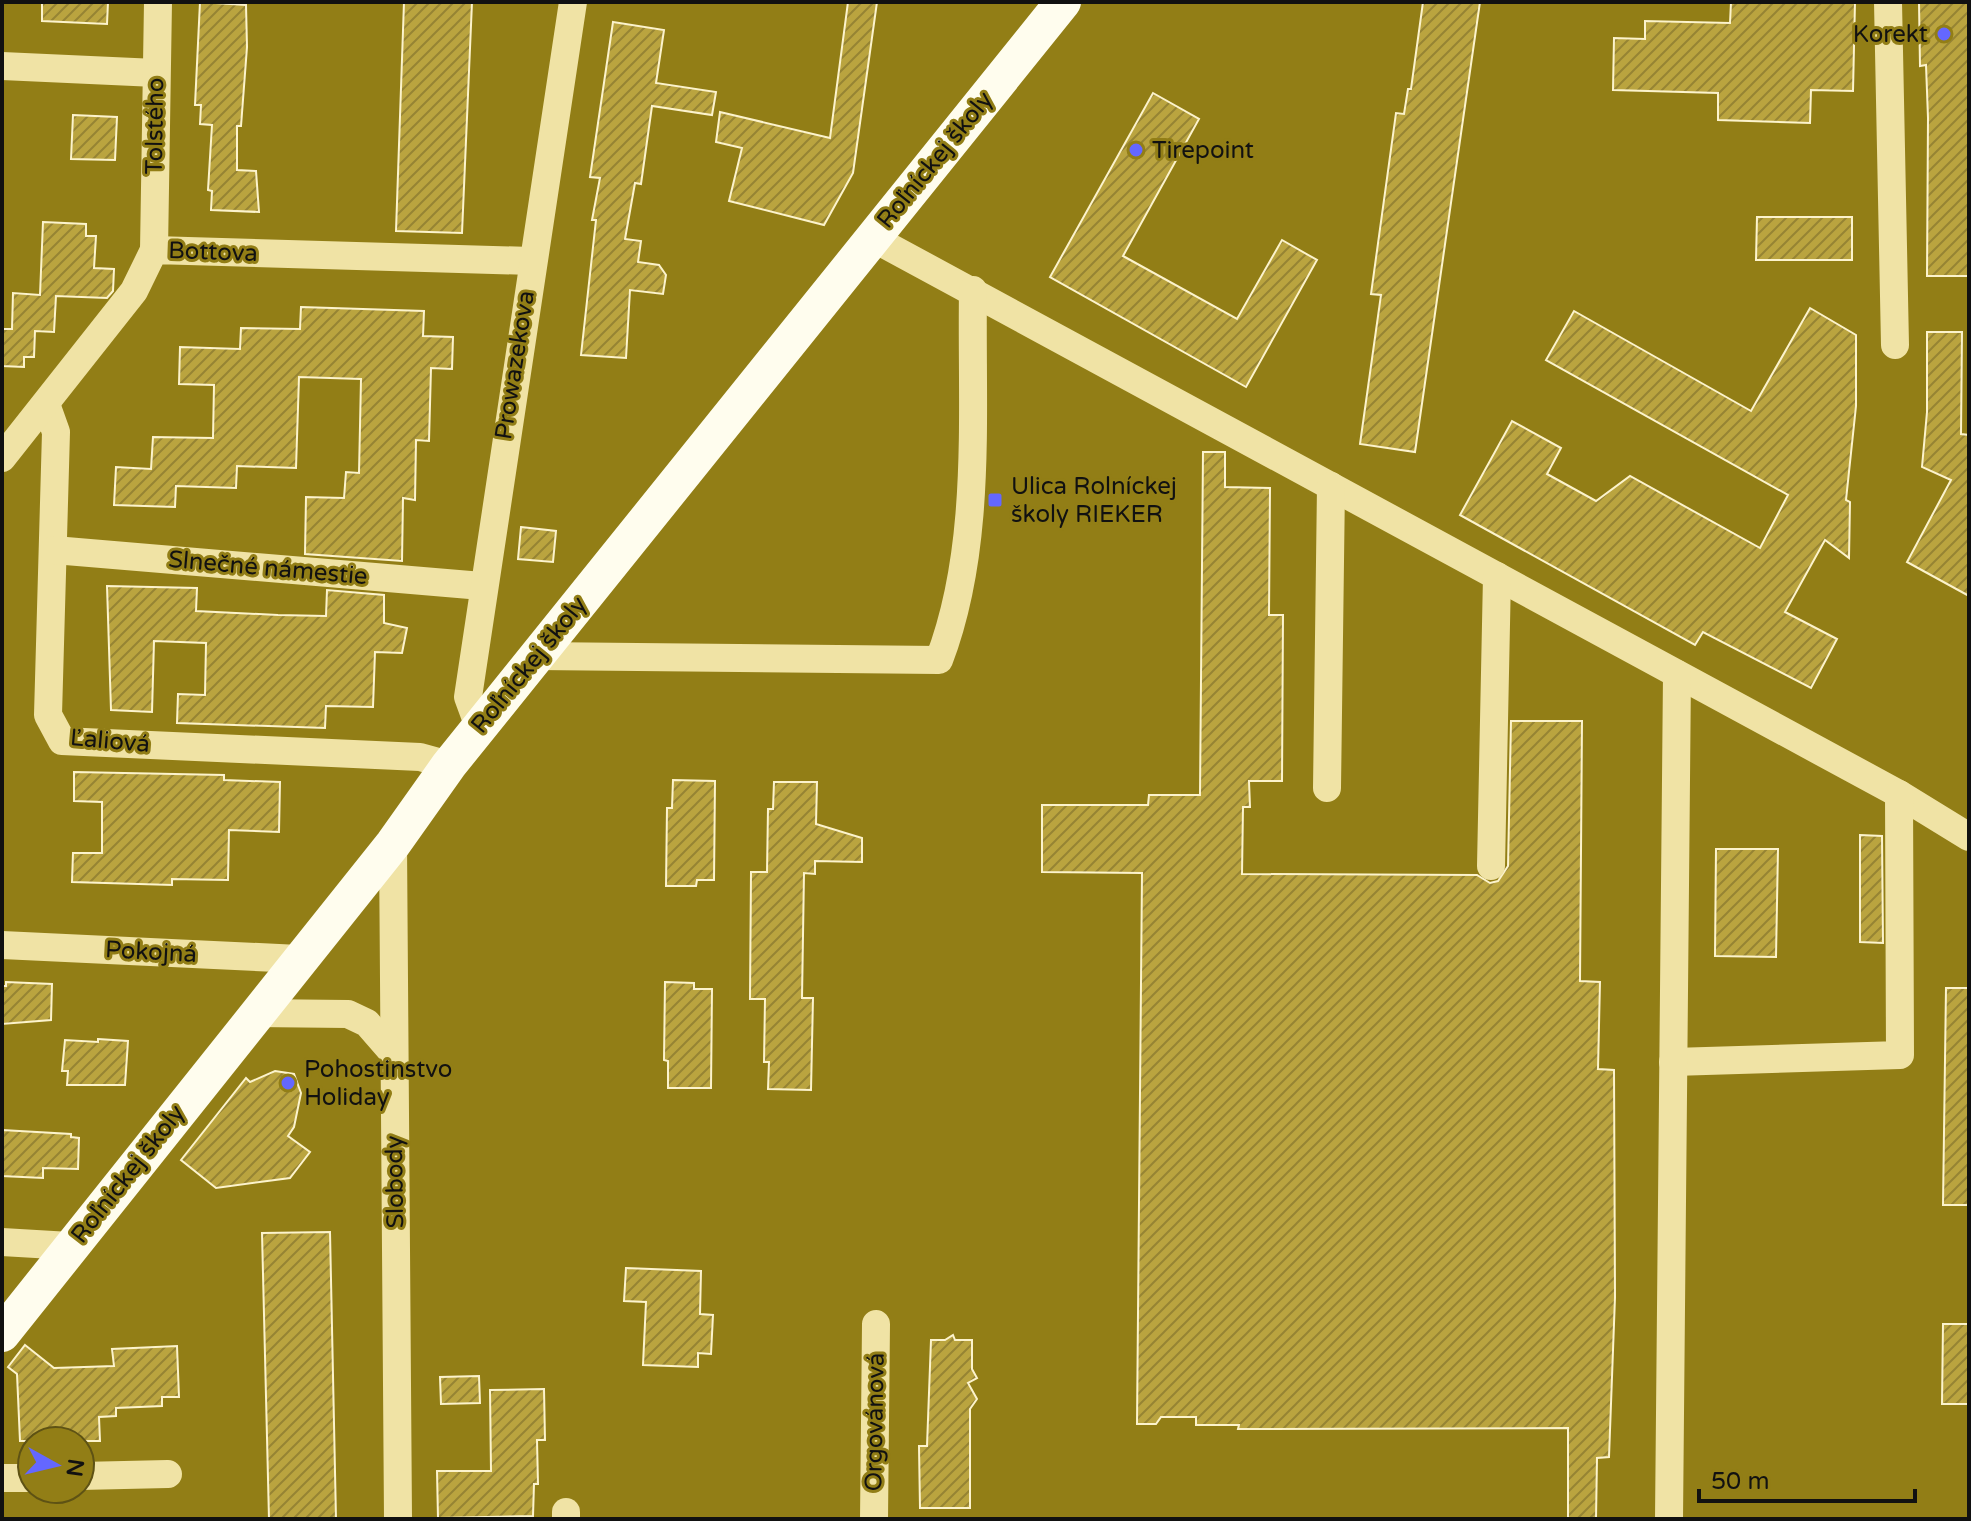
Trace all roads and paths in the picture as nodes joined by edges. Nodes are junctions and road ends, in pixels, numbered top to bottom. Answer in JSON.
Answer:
{"nodes":[{"id":1,"x":158,"y":2,"type":"edge"},
{"id":2,"x":573,"y":2,"type":"edge"},
{"id":3,"x":1063,"y":2,"type":"edge"},
{"id":4,"x":1888,"y":2,"type":"edge"},
{"id":5,"x":2,"y":66,"type":"edge"},
{"id":6,"x":156,"y":73,"type":"junction"},
{"id":7,"x":871,"y":237,"type":"junction"},
{"id":8,"x":154,"y":250,"type":"junction"},
{"id":9,"x":531,"y":261,"type":"junction"},
{"id":10,"x":973,"y":290,"type":"junction"},
{"id":11,"x":1895,"y":345,"type":"dead end"},
{"id":12,"x":46,"y":404,"type":"junction"},
{"id":13,"x":2,"y":458,"type":"edge"},
{"id":14,"x":1331,"y":486,"type":"junction"},
{"id":15,"x":54,"y":550,"type":"junction"},
{"id":16,"x":1497,"y":576,"type":"junction"},
{"id":17,"x":482,"y":586,"type":"junction"},
{"id":18,"x":536,"y":656,"type":"junction"},
{"id":19,"x":1677,"y":674,"type":"junction"},
{"id":20,"x":479,"y":727,"type":"junction"},
{"id":21,"x":449,"y":765,"type":"junction"},
{"id":22,"x":1327,"y":788,"type":"dead end"},
{"id":23,"x":1899,"y":794,"type":"junction"},
{"id":24,"x":1969,"y":837,"type":"edge"},
{"id":25,"x":393,"y":844,"type":"junction"},
{"id":26,"x":1491,"y":866,"type":"dead end"},
{"id":27,"x":2,"y":945,"type":"edge"},
{"id":28,"x":299,"y":959,"type":"junction"},
{"id":29,"x":255,"y":1013,"type":"junction"},
{"id":30,"x":394,"y":1054,"type":"junction"},
{"id":31,"x":1673,"y":1062,"type":"junction"},
{"id":32,"x":2,"y":1242,"type":"edge"},
{"id":33,"x":70,"y":1246,"type":"junction"},
{"id":34,"x":876,"y":1324,"type":"dead end"},
{"id":35,"x":2,"y":1334,"type":"edge"},
{"id":36,"x":168,"y":1474,"type":"dead end"},
{"id":37,"x":96,"y":1476,"type":"edge"},
{"id":38,"x":398,"y":1519,"type":"edge"},
{"id":39,"x":874,"y":1519,"type":"edge"},
{"id":40,"x":1669,"y":1519,"type":"edge"}],
"edges":[{"from":1,"to":6,"type":"street","name":"Tolstého"},
{"from":2,"to":9,"type":"street","name":"Prowazekova"},
{"from":3,"to":7,"type":"main road","name":"Roľníckej školy"},
{"from":4,"to":11,"type":"street"},
{"from":5,"to":6,"type":"street"},
{"from":6,"to":8,"type":"street","name":"Tolstého"},
{"from":7,"to":10,"type":"street"},
{"from":7,"to":18,"type":"main road","name":"Roľníckej školy"},
{"from":8,"to":9,"type":"street","name":"Bottova"},
{"from":8,"to":12,"type":"street","name":"Bottova"},
{"from":9,"to":17,"type":"street","name":"Prowazekova"},
{"from":10,"to":14,"type":"street"},
{"from":10,"to":18,"type":"street"},
{"from":12,"to":13,"type":"street","name":"Bottova"},
{"from":12,"to":15,"type":"street","name":"Ľaliová"},
{"from":14,"to":16,"type":"street"},
{"from":14,"to":22,"type":"street"},
{"from":15,"to":17,"type":"street","name":"Slnečné námestie"},
{"from":15,"to":21,"type":"street","name":"Ľaliová"},
{"from":16,"to":19,"type":"street"},
{"from":16,"to":26,"type":"street"},
{"from":17,"to":20,"type":"street","name":"Prowazekova"},
{"from":18,"to":20,"type":"main road","name":"Roľníckej školy"},
{"from":19,"to":23,"type":"street"},
{"from":19,"to":31,"type":"street"},
{"from":20,"to":21,"type":"main road","name":"Roľníckej školy"},
{"from":21,"to":25,"type":"main road","name":"Roľníckej školy"},
{"from":23,"to":24,"type":"street"},
{"from":23,"to":31,"type":"street"},
{"from":25,"to":28,"type":"main road","name":"Roľníckej školy"},
{"from":25,"to":30,"type":"street","name":"Slobody"},
{"from":27,"to":28,"type":"street","name":"Pokojná"},
{"from":28,"to":29,"type":"main road","name":"Roľníckej školy"},
{"from":29,"to":30,"type":"street"},
{"from":29,"to":33,"type":"main road","name":"Roľníckej školy"},
{"from":30,"to":38,"type":"street","name":"Slobody"},
{"from":31,"to":40,"type":"street"},
{"from":32,"to":33,"type":"street"},
{"from":33,"to":35,"type":"main road","name":"Roľníckej školy"},
{"from":34,"to":39,"type":"street","name":"Orgovánová"},
{"from":36,"to":37,"type":"street"}]}
